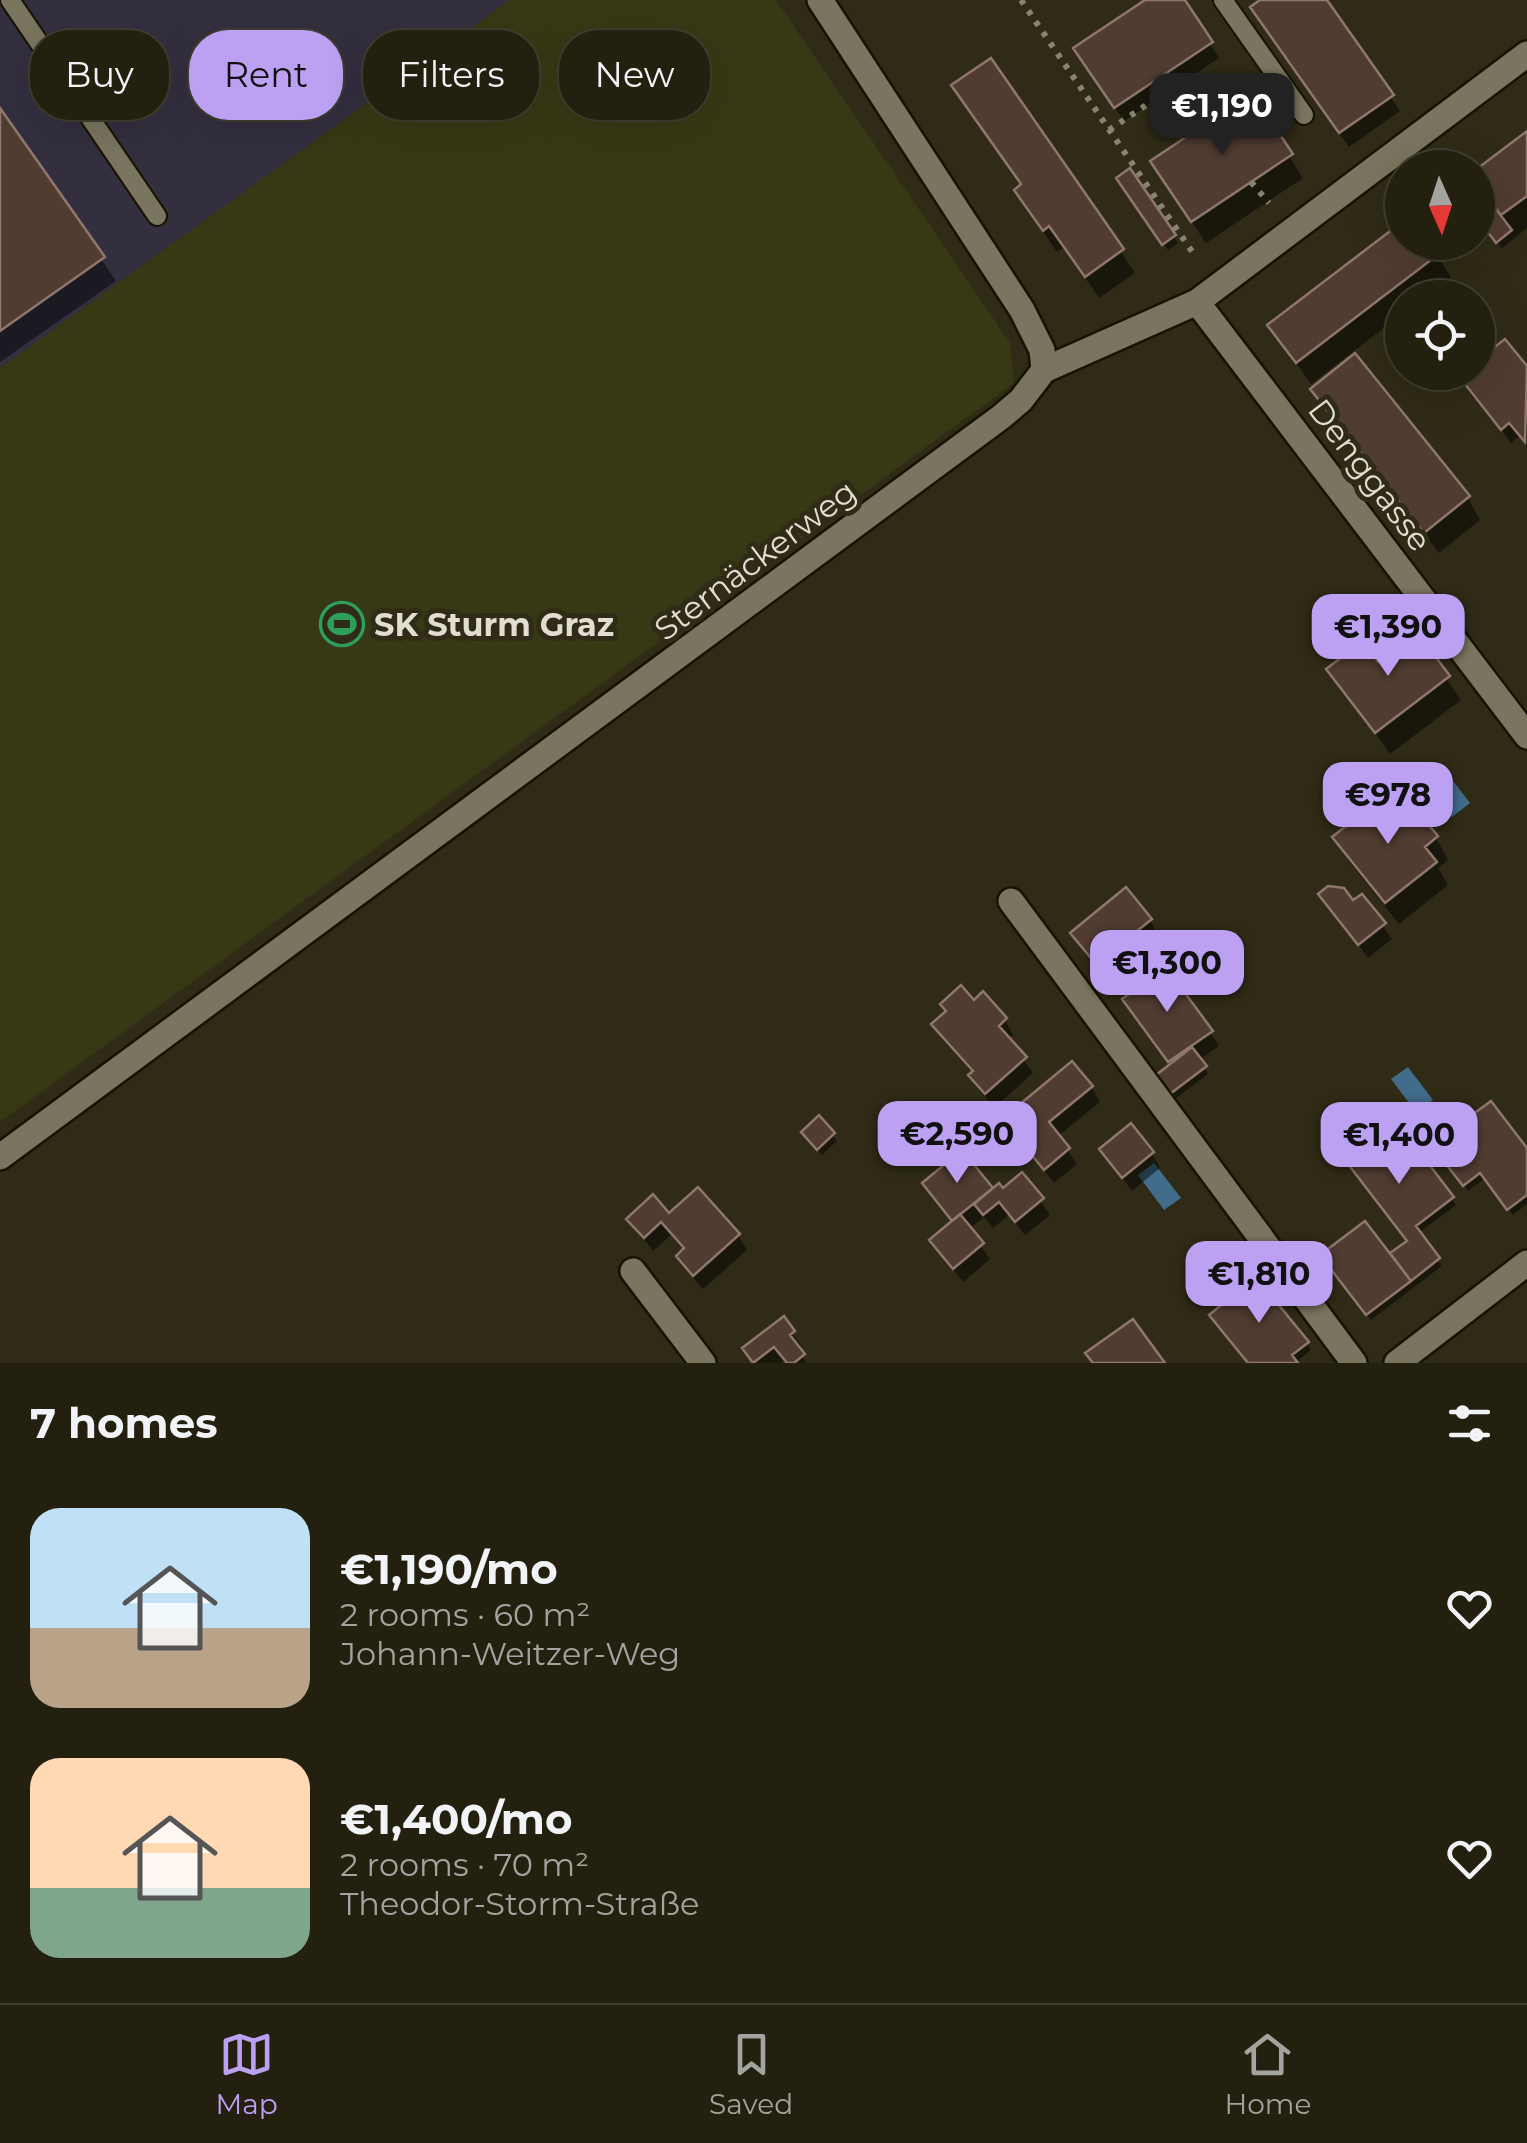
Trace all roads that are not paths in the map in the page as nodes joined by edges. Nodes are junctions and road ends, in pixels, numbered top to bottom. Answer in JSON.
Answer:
{"nodes":[{"id":1,"x":10,"y":0,"type":"edge"},
{"id":2,"x":820,"y":0,"type":"edge"},
{"id":3,"x":1223,"y":0,"type":"edge"},
{"id":4,"x":1527,"y":54,"type":"edge"},
{"id":5,"x":1304,"y":115,"type":"dead end"},
{"id":6,"x":157,"y":216,"type":"dead end"},
{"id":7,"x":1198,"y":302,"type":"junction"},
{"id":8,"x":1044,"y":370,"type":"junction"},
{"id":9,"x":1527,"y":736,"type":"edge"},
{"id":10,"x":1010,"y":901,"type":"dead end"},
{"id":11,"x":0,"y":1156,"type":"edge"},
{"id":12,"x":1527,"y":1262,"type":"edge"},
{"id":13,"x":633,"y":1270,"type":"dead end"},
{"id":14,"x":703,"y":1363,"type":"edge"},
{"id":15,"x":1354,"y":1363,"type":"edge"},
{"id":16,"x":1397,"y":1363,"type":"edge"}],
"edges":[{"from":1,"to":6,"type":"lane"},
{"from":2,"to":8,"type":"street"},
{"from":3,"to":5,"type":"lane"},
{"from":4,"to":7,"type":"street"},
{"from":7,"to":8,"type":"street"},
{"from":7,"to":9,"type":"street","name":"Denggasse"},
{"from":8,"to":11,"type":"street","name":"Sternäckerweg"},
{"from":10,"to":15,"type":"street"},
{"from":12,"to":16,"type":"street"},
{"from":13,"to":14,"type":"street"}]}
